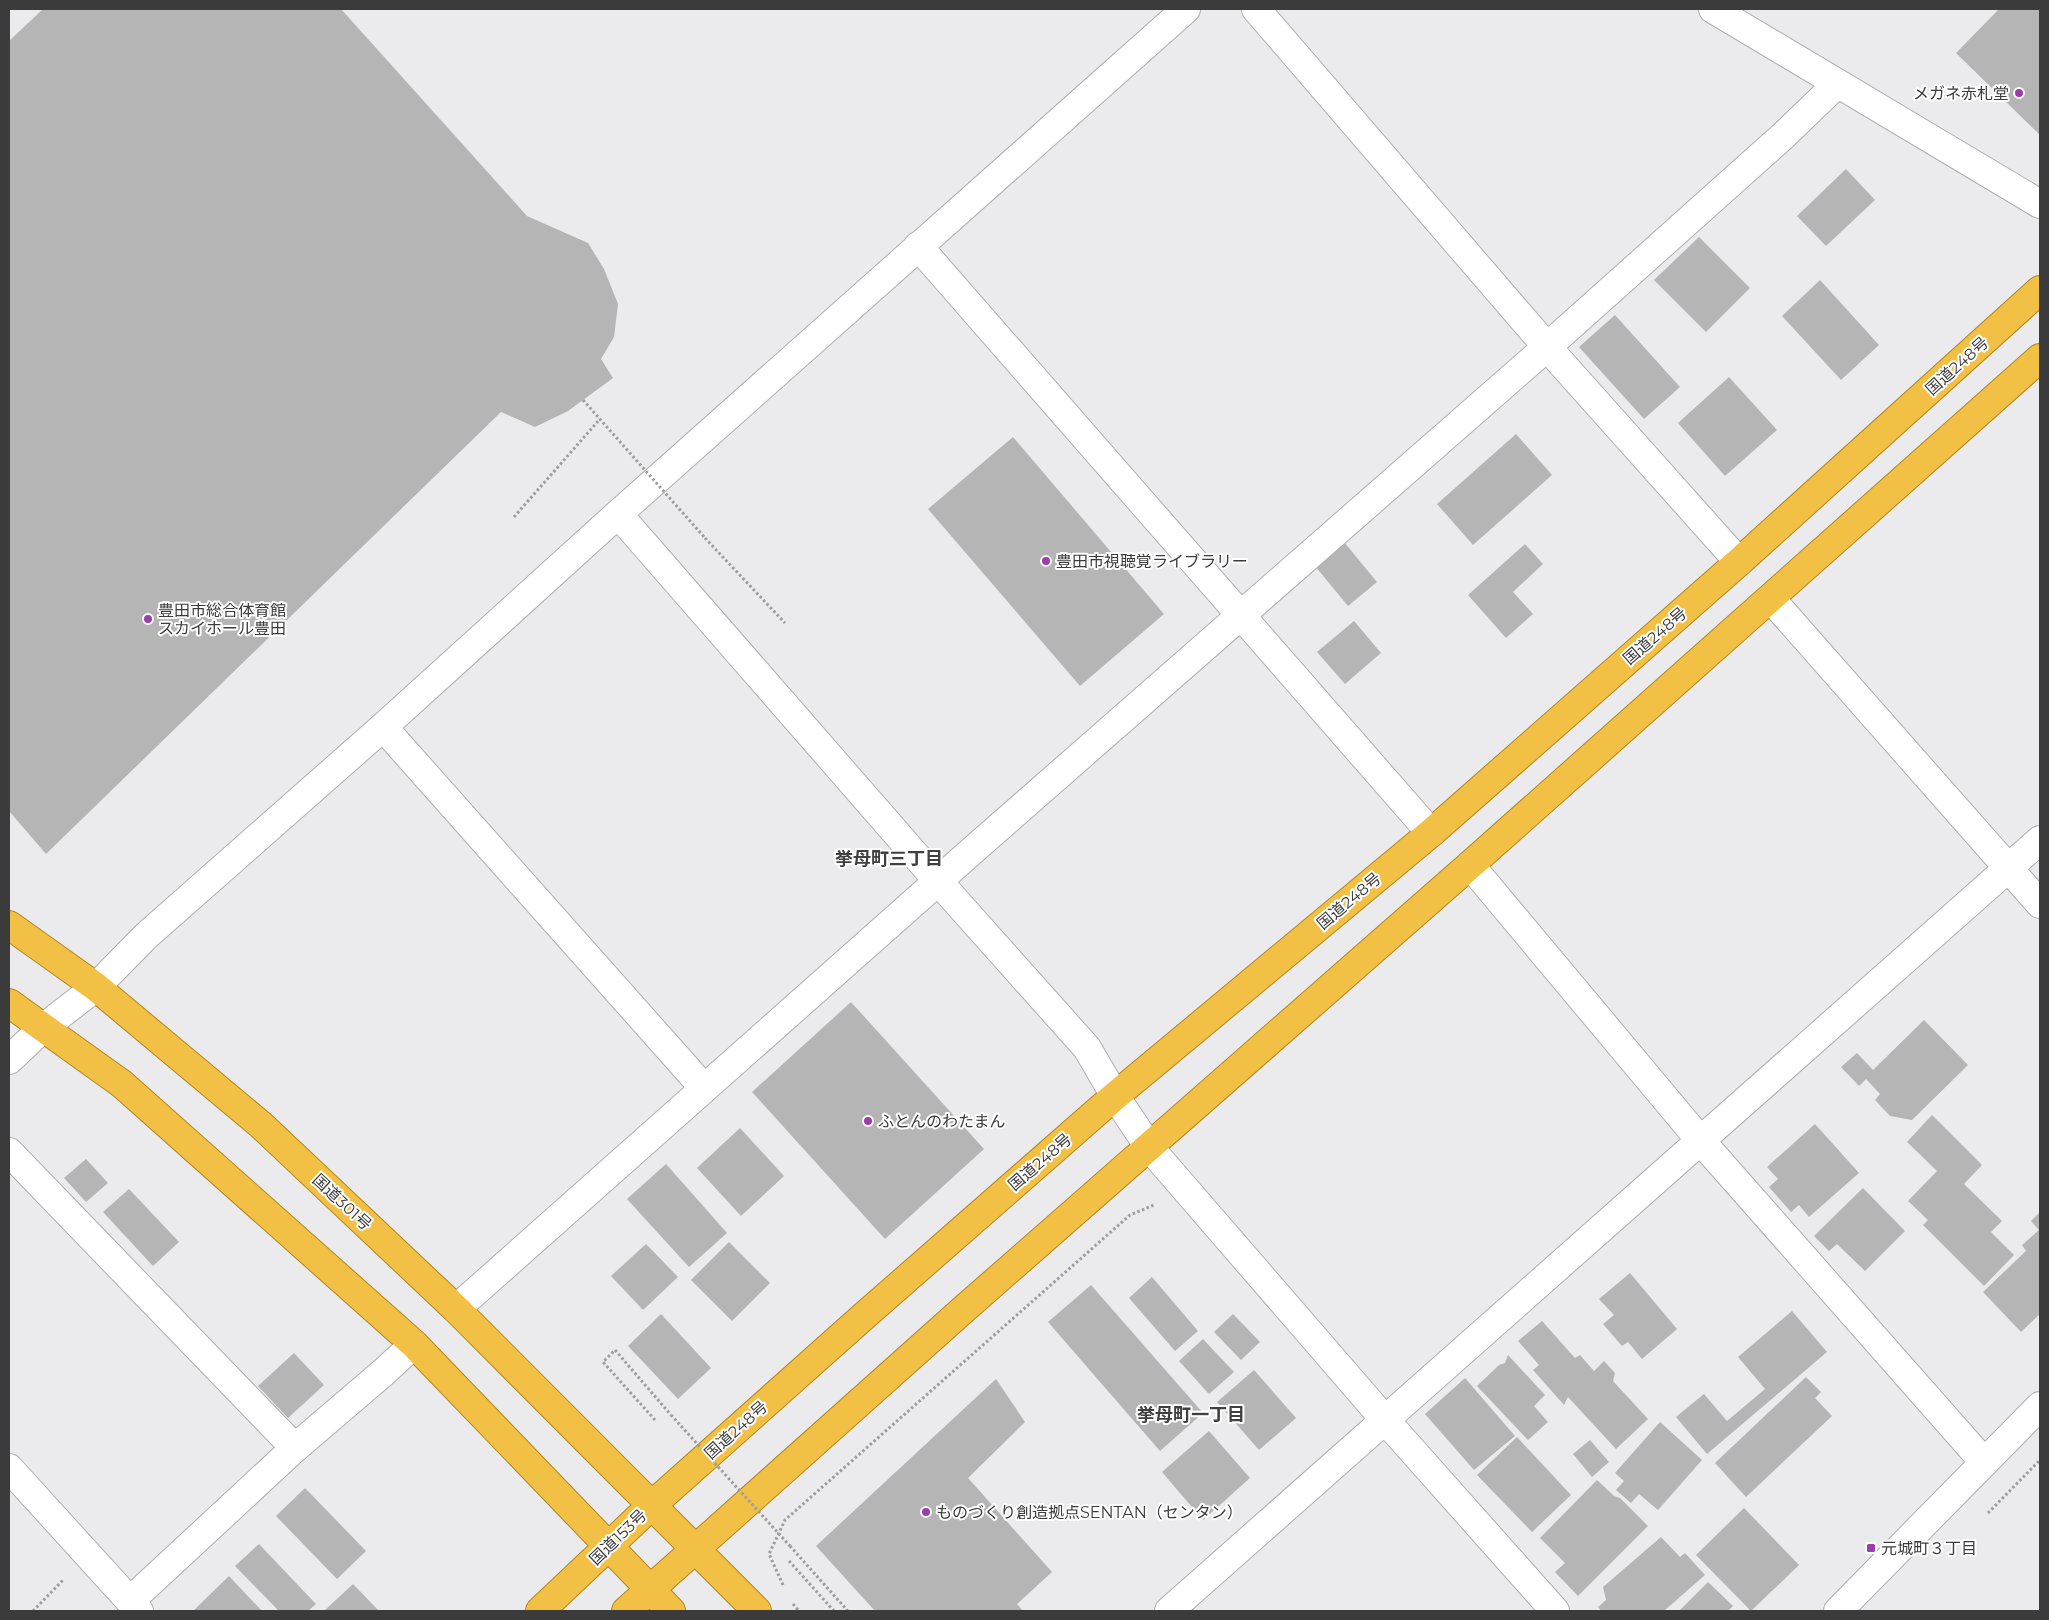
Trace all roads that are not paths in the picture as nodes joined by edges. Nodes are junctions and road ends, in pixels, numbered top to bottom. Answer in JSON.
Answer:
{"nodes":[{"id":1,"x":1186,"y":9,"type":"edge"},
{"id":2,"x":1256,"y":9,"type":"edge"},
{"id":3,"x":1713,"y":9,"type":"edge"},
{"id":4,"x":1837,"y":84,"type":"junction"},
{"id":5,"x":2040,"y":204,"type":"edge"},
{"id":6,"x":918,"y":246,"type":"junction"},
{"id":7,"x":2040,"y":290,"type":"edge"},
{"id":8,"x":1547,"y":347,"type":"junction"},
{"id":9,"x":2040,"y":358,"type":"edge"},
{"id":10,"x":618,"y":514,"type":"junction"},
{"id":11,"x":1738,"y":562,"type":"junction"},
{"id":12,"x":1771,"y":599,"type":"junction"},
{"id":13,"x":1241,"y":614,"type":"junction"},
{"id":14,"x":383,"y":728,"type":"junction"},
{"id":15,"x":1431,"y":833,"type":"junction"},
{"id":16,"x":2040,"y":840,"type":"edge"},
{"id":17,"x":1470,"y":865,"type":"junction"},
{"id":18,"x":2009,"y":867,"type":"junction"},
{"id":19,"x":938,"y":881,"type":"junction"},
{"id":20,"x":2040,"y":904,"type":"edge"},
{"id":21,"x":9,"y":926,"type":"edge"},
{"id":22,"x":96,"y":987,"type":"junction"},
{"id":23,"x":9,"y":1003,"type":"edge"},
{"id":24,"x":43,"y":1028,"type":"junction"},
{"id":25,"x":9,"y":1060,"type":"edge"},
{"id":26,"x":704,"y":1088,"type":"junction"},
{"id":27,"x":1115,"y":1096,"type":"junction"},
{"id":28,"x":1700,"y":1140,"type":"junction"},
{"id":29,"x":1149,"y":1147,"type":"junction"},
{"id":30,"x":9,"y":1152,"type":"edge"},
{"id":31,"x":456,"y":1309,"type":"junction"},
{"id":32,"x":414,"y":1344,"type":"junction"},
{"id":33,"x":2040,"y":1406,"type":"edge"},
{"id":34,"x":1386,"y":1421,"type":"junction"},
{"id":35,"x":295,"y":1448,"type":"junction"},
{"id":36,"x":1984,"y":1462,"type":"junction"},
{"id":37,"x":9,"y":1468,"type":"edge"},
{"id":38,"x":652,"y":1505,"type":"junction"},
{"id":39,"x":608,"y":1548,"type":"junction"},
{"id":40,"x":695,"y":1548,"type":"junction"},
{"id":41,"x":650,"y":1590,"type":"junction"},
{"id":42,"x":134,"y":1606,"type":"edge"},
{"id":43,"x":540,"y":1611,"type":"edge"},
{"id":44,"x":626,"y":1611,"type":"edge"},
{"id":45,"x":671,"y":1611,"type":"edge"},
{"id":46,"x":757,"y":1611,"type":"edge"},
{"id":47,"x":1169,"y":1611,"type":"edge"},
{"id":48,"x":1555,"y":1611,"type":"edge"},
{"id":49,"x":1838,"y":1611,"type":"edge"}],
"edges":[{"from":1,"to":6,"type":"street"},
{"from":2,"to":8,"type":"street"},
{"from":3,"to":4,"type":"street"},
{"from":4,"to":5,"type":"street"},
{"from":4,"to":8,"type":"street"},
{"from":6,"to":10,"type":"street"},
{"from":6,"to":13,"type":"street"},
{"from":7,"to":11,"type":"highway","name":"国道248号"},
{"from":8,"to":11,"type":"street"},
{"from":8,"to":13,"type":"street"},
{"from":9,"to":12,"type":"highway"},
{"from":10,"to":14,"type":"street"},
{"from":10,"to":19,"type":"street"},
{"from":11,"to":15,"type":"highway","name":"国道248号"},
{"from":12,"to":17,"type":"highway"},
{"from":12,"to":18,"type":"street"},
{"from":13,"to":15,"type":"street"},
{"from":13,"to":19,"type":"street"},
{"from":14,"to":22,"type":"street"},
{"from":14,"to":26,"type":"street"},
{"from":15,"to":27,"type":"highway","name":"国道248号"},
{"from":16,"to":18,"type":"street"},
{"from":17,"to":28,"type":"street"},
{"from":17,"to":29,"type":"highway"},
{"from":18,"to":20,"type":"street"},
{"from":18,"to":28,"type":"street"},
{"from":19,"to":26,"type":"street"},
{"from":19,"to":27,"type":"street"},
{"from":21,"to":22,"type":"highway","name":"国道301号"},
{"from":22,"to":24,"type":"street"},
{"from":22,"to":31,"type":"highway","name":"国道301号"},
{"from":23,"to":24,"type":"highway"},
{"from":24,"to":25,"type":"street"},
{"from":24,"to":32,"type":"highway"},
{"from":26,"to":31,"type":"street"},
{"from":27,"to":29,"type":"street"},
{"from":27,"to":38,"type":"highway","name":"国道248号"},
{"from":28,"to":34,"type":"street"},
{"from":28,"to":36,"type":"street"},
{"from":29,"to":34,"type":"street"},
{"from":29,"to":40,"type":"highway"},
{"from":30,"to":35,"type":"street"},
{"from":31,"to":38,"type":"highway","name":"国道301号"},
{"from":32,"to":35,"type":"street"},
{"from":32,"to":39,"type":"highway"},
{"from":33,"to":36,"type":"street"},
{"from":34,"to":47,"type":"street"},
{"from":34,"to":48,"type":"street"},
{"from":35,"to":42,"type":"street"},
{"from":36,"to":49,"type":"street"},
{"from":37,"to":42,"type":"street"},
{"from":38,"to":39,"type":"highway","name":"国道153号"},
{"from":38,"to":40,"type":"highway","name":"国道153号"},
{"from":39,"to":41,"type":"highway"},
{"from":39,"to":43,"type":"highway","name":"国道153号"},
{"from":40,"to":41,"type":"highway"},
{"from":40,"to":46,"type":"highway","name":"国道153号"},
{"from":41,"to":44,"type":"highway"},
{"from":41,"to":45,"type":"highway"}]}
